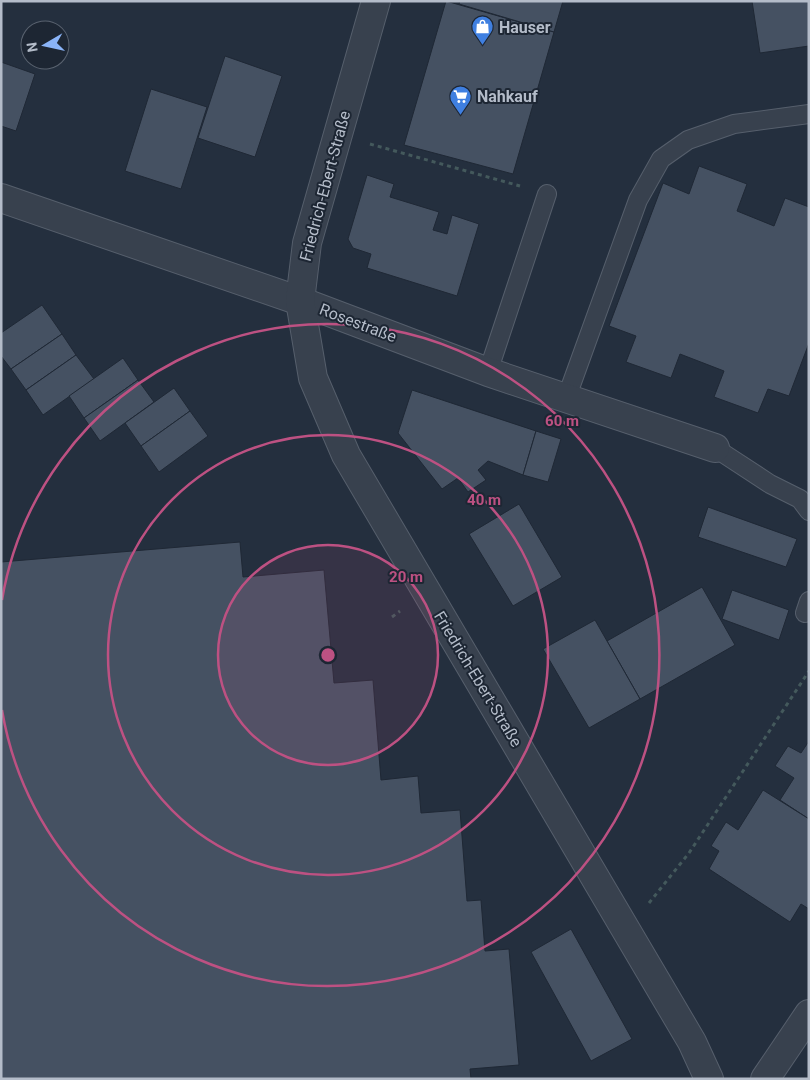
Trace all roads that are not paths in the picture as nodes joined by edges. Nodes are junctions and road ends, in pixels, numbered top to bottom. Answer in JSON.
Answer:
{"nodes":[{"id":1,"x":376,"y":1,"type":"edge"},
{"id":2,"x":809,"y":114,"type":"edge"},
{"id":3,"x":547,"y":194,"type":"road end"},
{"id":4,"x":1,"y":198,"type":"edge"},
{"id":5,"x":300,"y":301,"type":"junction"},
{"id":6,"x":488,"y":372,"type":"junction"},
{"id":7,"x":566,"y":399,"type":"junction"},
{"id":8,"x":715,"y":448,"type":"joint"},
{"id":9,"x":809,"y":511,"type":"edge"},
{"id":10,"x":809,"y":1014,"type":"edge"},
{"id":11,"x":709,"y":1079,"type":"edge"},
{"id":12,"x":765,"y":1079,"type":"edge"}],
"edges":[{"from":1,"to":5,"type":"street","name":"Friedrich-Ebert-Straße"},
{"from":2,"to":7,"type":"lane"},
{"from":3,"to":6,"type":"lane"},
{"from":4,"to":5,"type":"street","name":"Rosestraße"},
{"from":5,"to":6,"type":"street","name":"Rosestraße"},
{"from":5,"to":11,"type":"street","name":"Friedrich-Ebert-Straße"},
{"from":6,"to":7,"type":"street","name":"Rosestraße"},
{"from":7,"to":8,"type":"street","name":"Rosestraße"},
{"from":8,"to":9,"type":"lane"},
{"from":10,"to":12,"type":"street"}]}
